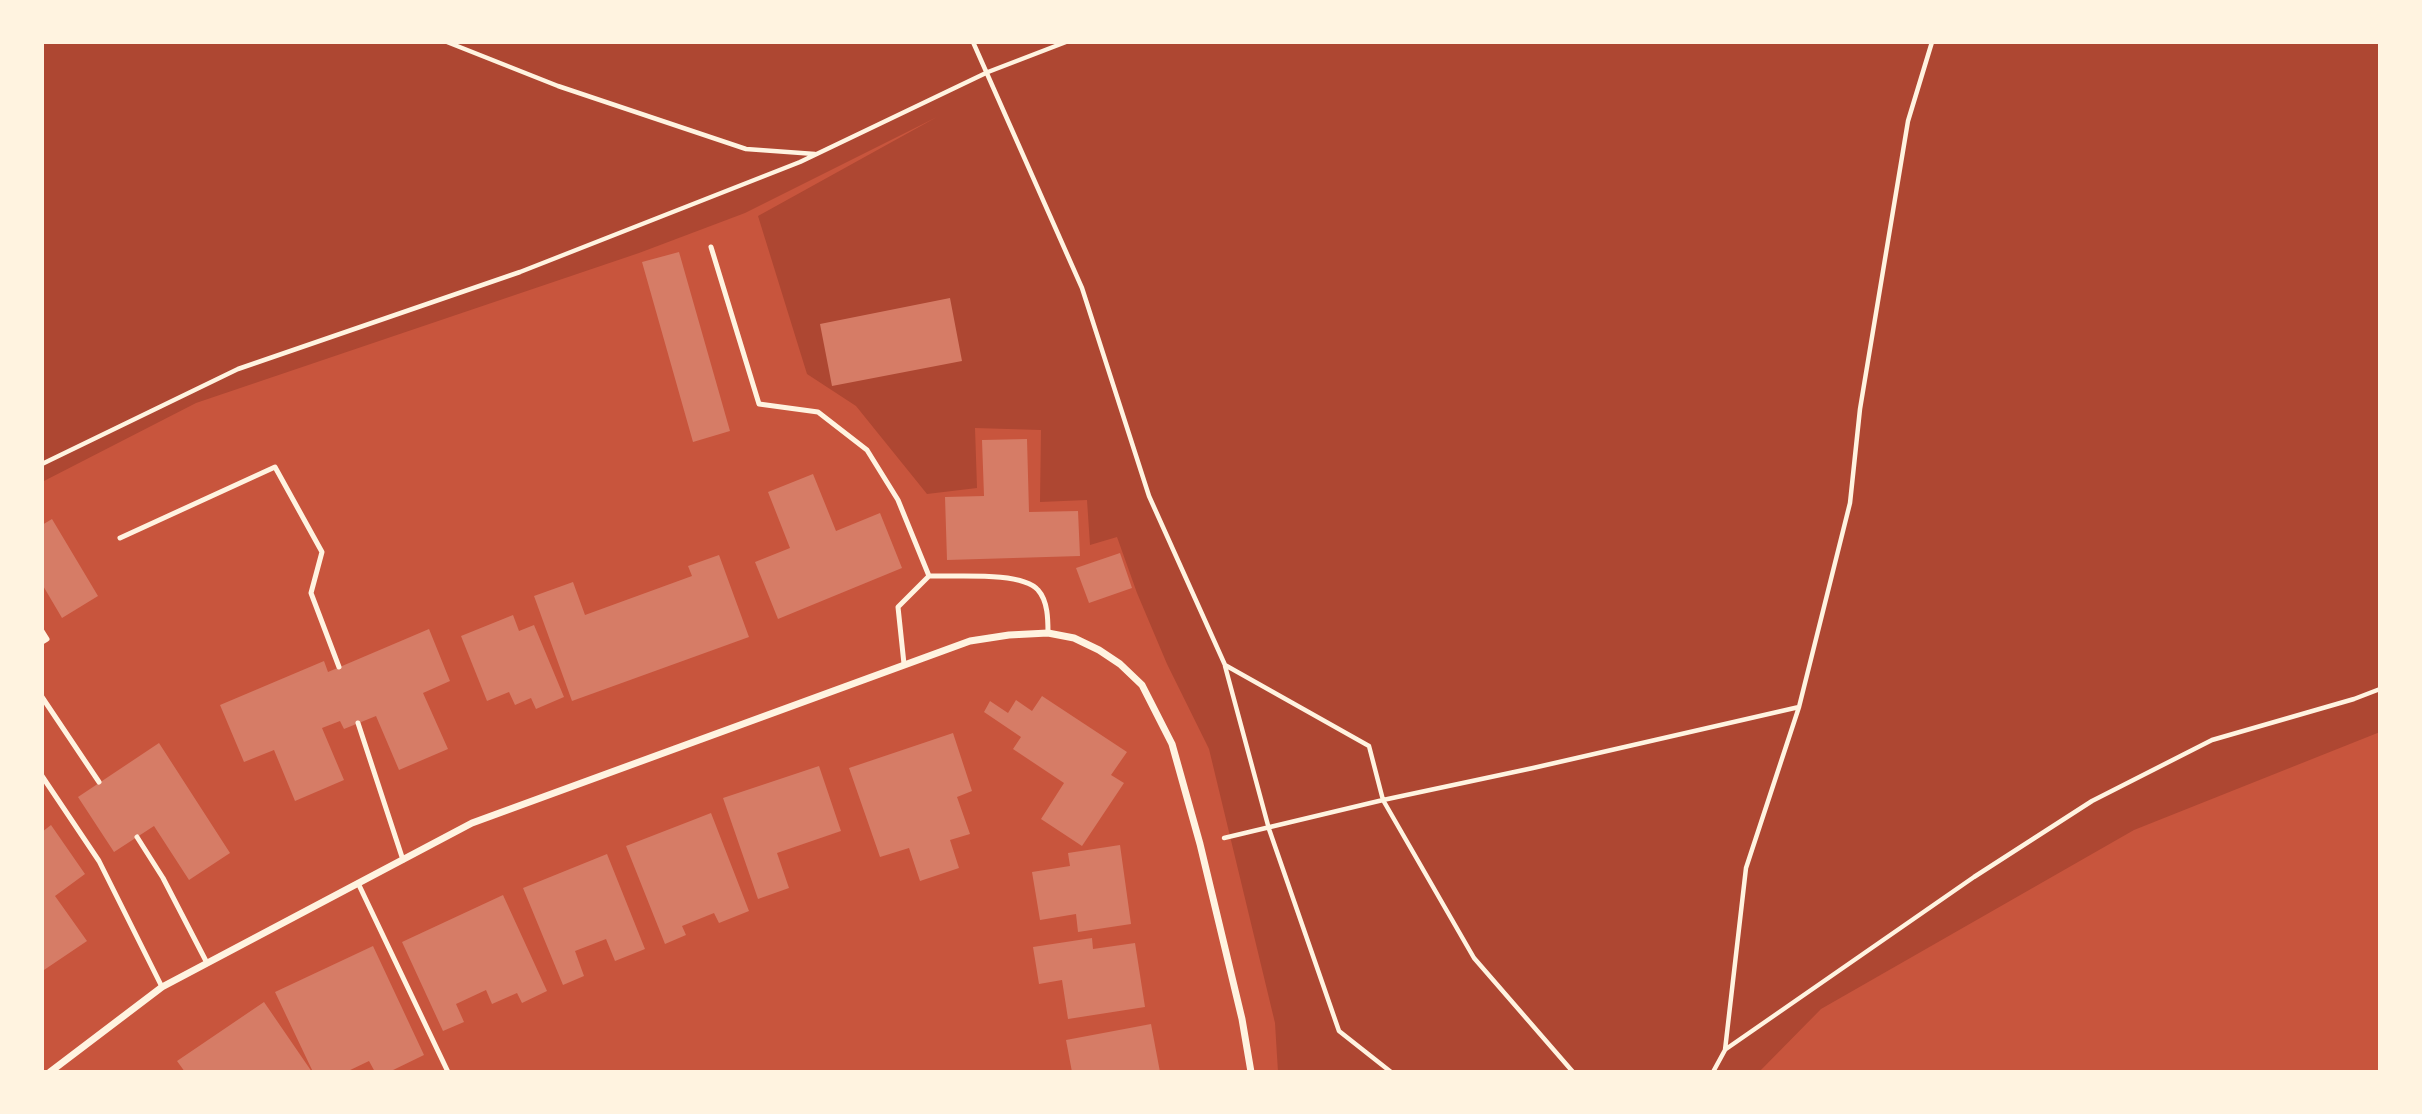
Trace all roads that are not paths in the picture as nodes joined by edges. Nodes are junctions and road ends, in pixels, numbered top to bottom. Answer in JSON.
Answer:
{"nodes":[{"id":1,"x":711,"y":247,"type":"dead end"},
{"id":2,"x":120,"y":538,"type":"dead end"},
{"id":3,"x":929,"y":576,"type":"junction"},
{"id":4,"x":42,"y":631,"type":"edge"},
{"id":5,"x":1048,"y":633,"type":"junction"},
{"id":6,"x":42,"y":642,"type":"edge"},
{"id":7,"x":904,"y":664,"type":"junction"},
{"id":8,"x":340,"y":667,"type":"dead end"},
{"id":9,"x":42,"y":697,"type":"edge"},
{"id":10,"x":358,"y":723,"type":"dead end"},
{"id":11,"x":42,"y":776,"type":"edge"},
{"id":12,"x":99,"y":782,"type":"dead end"},
{"id":13,"x":137,"y":838,"type":"dead end"},
{"id":14,"x":403,"y":860,"type":"junction"},
{"id":15,"x":358,"y":883,"type":"junction"},
{"id":16,"x":207,"y":963,"type":"junction"},
{"id":17,"x":162,"y":987,"type":"junction"},
{"id":18,"x":50,"y":1072,"type":"edge"},
{"id":19,"x":448,"y":1072,"type":"edge"},
{"id":20,"x":1251,"y":1072,"type":"edge"}],
"edges":[{"from":1,"to":3,"type":"lane"},
{"from":2,"to":8,"type":"lane"},
{"from":3,"to":5,"type":"lane"},
{"from":3,"to":7,"type":"lane"},
{"from":4,"to":6,"type":"lane"},
{"from":5,"to":7,"type":"street"},
{"from":5,"to":20,"type":"street"},
{"from":7,"to":14,"type":"street"},
{"from":9,"to":12,"type":"lane"},
{"from":10,"to":14,"type":"lane"},
{"from":11,"to":17,"type":"lane"},
{"from":13,"to":16,"type":"lane"},
{"from":14,"to":15,"type":"street"},
{"from":15,"to":16,"type":"street"},
{"from":15,"to":19,"type":"lane"},
{"from":16,"to":17,"type":"street"},
{"from":17,"to":18,"type":"street"}]}
